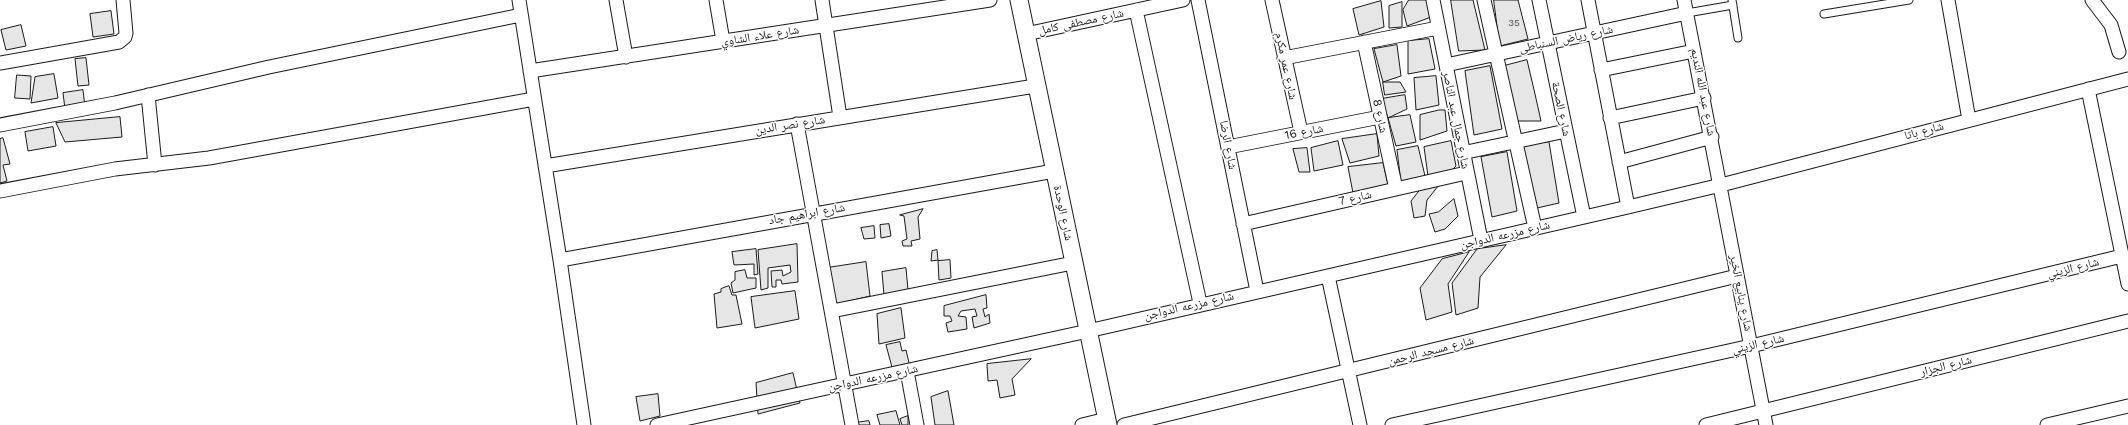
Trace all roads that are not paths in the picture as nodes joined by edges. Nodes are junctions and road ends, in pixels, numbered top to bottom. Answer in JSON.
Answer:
{"nodes":[{"id":1,"x":122,"y":0,"type":"edge"},
{"id":2,"x":519,"y":0,"type":"edge"},
{"id":3,"x":616,"y":0,"type":"edge"},
{"id":4,"x":716,"y":0,"type":"edge"},
{"id":5,"x":822,"y":0,"type":"edge"},
{"id":6,"x":990,"y":0,"type":"edge"},
{"id":7,"x":1019,"y":0,"type":"edge"},
{"id":8,"x":1183,"y":0,"type":"edge"},
{"id":9,"x":1198,"y":0,"type":"edge"},
{"id":10,"x":1272,"y":0,"type":"edge"},
{"id":11,"x":1433,"y":0,"type":"edge"},
{"id":12,"x":1484,"y":0,"type":"edge"},
{"id":13,"x":1539,"y":0,"type":"edge"},
{"id":14,"x":1588,"y":0,"type":"edge"},
{"id":15,"x":1909,"y":0,"type":"edge"},
{"id":16,"x":1948,"y":0,"type":"edge"},
{"id":17,"x":2092,"y":0,"type":"edge"},
{"id":18,"x":1732,"y":3,"type":"edge"},
{"id":19,"x":922,"y":5,"type":"edge"},
{"id":20,"x":1686,"y":6,"type":"edge"},
{"id":21,"x":1136,"y":10,"type":"junction"},
{"id":22,"x":1824,"y":14,"type":"dead end"},
{"id":23,"x":521,"y":15,"type":"junction"},
{"id":24,"x":826,"y":25,"type":"junction"},
{"id":25,"x":1438,"y":28,"type":"junction"},
{"id":26,"x":1595,"y":33,"type":"junction"},
{"id":27,"x":1026,"y":34,"type":"junction"},
{"id":28,"x":1738,"y":38,"type":"dead end"},
{"id":29,"x":723,"y":41,"type":"junction"},
{"id":30,"x":1364,"y":42,"type":"junction"},
{"id":31,"x":1548,"y":43,"type":"junction"},
{"id":32,"x":1694,"y":51,"type":"junction"},
{"id":33,"x":2119,"y":52,"type":"dead end"},
{"id":34,"x":1496,"y":54,"type":"junction"},
{"id":35,"x":626,"y":57,"type":"junction"},
{"id":36,"x":1284,"y":58,"type":"junction"},
{"id":37,"x":0,"y":63,"type":"edge"},
{"id":38,"x":1446,"y":65,"type":"junction"},
{"id":39,"x":1601,"y":70,"type":"junction"},
{"id":40,"x":530,"y":71,"type":"junction"},
{"id":41,"x":2128,"y":79,"type":"edge"},
{"id":42,"x":1036,"y":86,"type":"junction"},
{"id":43,"x":2088,"y":89,"type":"junction"},
{"id":44,"x":148,"y":95,"type":"junction"},
{"id":45,"x":1704,"y":98,"type":"junction"},
{"id":46,"x":534,"y":99,"type":"junction"},
{"id":47,"x":840,"y":117,"type":"junction"},
{"id":48,"x":1380,"y":117,"type":"junction"},
{"id":49,"x":1610,"y":118,"type":"junction"},
{"id":50,"x":1969,"y":120,"type":"junction"},
{"id":51,"x":797,"y":124,"type":"junction"},
{"id":52,"x":0,"y":126,"type":"edge"},
{"id":53,"x":1566,"y":131,"type":"junction"},
{"id":54,"x":1301,"y":132,"type":"junction"},
{"id":55,"x":1712,"y":137,"type":"junction"},
{"id":56,"x":1516,"y":142,"type":"junction"},
{"id":57,"x":1228,"y":147,"type":"junction"},
{"id":58,"x":1462,"y":153,"type":"junction"},
{"id":59,"x":1619,"y":162,"type":"junction"},
{"id":60,"x":155,"y":165,"type":"junction"},
{"id":61,"x":545,"y":166,"type":"junction"},
{"id":62,"x":1054,"y":171,"type":"junction"},
{"id":63,"x":1466,"y":173,"type":"junction"},
{"id":64,"x":1721,"y":185,"type":"junction"},
{"id":65,"x":1396,"y":189,"type":"junction"},
{"id":66,"x":0,"y":191,"type":"edge"},
{"id":67,"x":1628,"y":207,"type":"junction"},
{"id":68,"x":813,"y":213,"type":"junction"},
{"id":69,"x":1584,"y":217,"type":"junction"},
{"id":70,"x":1243,"y":224,"type":"junction"},
{"id":71,"x":1535,"y":228,"type":"junction"},
{"id":72,"x":1481,"y":240,"type":"junction"},
{"id":73,"x":2122,"y":256,"type":"junction"},
{"id":74,"x":560,"y":260,"type":"junction"},
{"id":75,"x":1073,"y":263,"type":"junction"},
{"id":76,"x":1328,"y":276,"type":"junction"},
{"id":77,"x":1737,"y":276,"type":"junction"},
{"id":78,"x":2128,"y":284,"type":"edge"},
{"id":79,"x":1257,"y":291,"type":"junction"},
{"id":80,"x":1200,"y":303,"type":"junction"},
{"id":81,"x":832,"y":311,"type":"junction"},
{"id":82,"x":2128,"y":321,"type":"edge"},
{"id":83,"x":1088,"y":331,"type":"junction"},
{"id":84,"x":1751,"y":346,"type":"junction"},
{"id":85,"x":907,"y":371,"type":"junction"},
{"id":86,"x":1348,"y":371,"type":"junction"},
{"id":87,"x":845,"y":384,"type":"junction"},
{"id":88,"x":2128,"y":406,"type":"edge"},
{"id":89,"x":1764,"y":411,"type":"junction"},
{"id":90,"x":1108,"y":422,"type":"edge"},
{"id":91,"x":584,"y":425,"type":"edge"},
{"id":92,"x":657,"y":425,"type":"edge"},
{"id":93,"x":852,"y":425,"type":"edge"},
{"id":94,"x":917,"y":425,"type":"edge"},
{"id":95,"x":1082,"y":425,"type":"edge"},
{"id":96,"x":1124,"y":425,"type":"edge"},
{"id":97,"x":1360,"y":425,"type":"edge"},
{"id":98,"x":1392,"y":425,"type":"edge"},
{"id":99,"x":1706,"y":425,"type":"edge"},
{"id":100,"x":1766,"y":425,"type":"edge"},
{"id":101,"x":2047,"y":425,"type":"edge"}],
"edges":[{"from":1,"to":37,"type":"street"},
{"from":2,"to":23,"type":"street"},
{"from":3,"to":35,"type":"street"},
{"from":4,"to":29,"type":"street"},
{"from":5,"to":24,"type":"street"},
{"from":6,"to":19,"type":"street","name":"شارع علاء الشاوي"},
{"from":7,"to":27,"type":"street","name":"شارع الوحدة"},
{"from":8,"to":21,"type":"street","name":"شارع مصطفى كامل"},
{"from":9,"to":57,"type":"street","name":"شارع الرضا"},
{"from":10,"to":36,"type":"street","name":"شارع عمر مكرم"},
{"from":11,"to":25,"type":"street","name":"شارع جمال عبد الناصر"},
{"from":12,"to":34,"type":"street"},
{"from":13,"to":31,"type":"street","name":"شارع الصحة"},
{"from":14,"to":26,"type":"street"},
{"from":15,"to":22,"type":"lane"},
{"from":16,"to":50,"type":"street"},
{"from":17,"to":33,"type":"street"},
{"from":18,"to":20,"type":"lane"},
{"from":18,"to":28,"type":"lane"},
{"from":19,"to":24,"type":"street","name":"شارع علاء الشاوي"},
{"from":20,"to":26,"type":"street","name":"شارع رياض السنباطى"},
{"from":20,"to":32,"type":"street","name":"شارع عبد الله النديم"},
{"from":21,"to":27,"type":"street","name":"شارع مصطفى كامل"},
{"from":21,"to":80,"type":"street"},
{"from":23,"to":40,"type":"street"},
{"from":23,"to":44,"type":"street"},
{"from":24,"to":29,"type":"street","name":"شارع علاء الشاوي"},
{"from":24,"to":47,"type":"street"},
{"from":25,"to":30,"type":"street"},
{"from":25,"to":38,"type":"street","name":"شارع جمال عبد الناصر"},
{"from":26,"to":31,"type":"street","name":"شارع رياض السنباطى"},
{"from":26,"to":39,"type":"street"},
{"from":27,"to":42,"type":"street","name":"شارع الوحدة"},
{"from":29,"to":35,"type":"street","name":"شارع علاء الشاوي"},
{"from":30,"to":36,"type":"street"},
{"from":30,"to":48,"type":"street","name":"شارع 8"},
{"from":31,"to":34,"type":"street","name":"شارع رياض السنباطى"},
{"from":31,"to":53,"type":"street","name":"شارع الصحة"},
{"from":32,"to":39,"type":"street"},
{"from":32,"to":45,"type":"street","name":"شارع عبد الله النديم"},
{"from":34,"to":38,"type":"street","name":"شارع رياض السنباطى"},
{"from":34,"to":56,"type":"street"},
{"from":35,"to":40,"type":"street","name":"شارع علاء الشاوي"},
{"from":36,"to":54,"type":"street","name":"شارع عمر مكرم"},
{"from":38,"to":58,"type":"street","name":"شارع جمال عبد الناصر"},
{"from":39,"to":49,"type":"street"},
{"from":40,"to":46,"type":"street"},
{"from":41,"to":43,"type":"street","name":"شارع باتا"},
{"from":42,"to":47,"type":"street","name":"شارع نصر الدين"},
{"from":42,"to":62,"type":"street","name":"شارع الوحدة"},
{"from":43,"to":50,"type":"street","name":"شارع باتا"},
{"from":43,"to":73,"type":"street"},
{"from":44,"to":52,"type":"street"},
{"from":44,"to":60,"type":"street"},
{"from":45,"to":49,"type":"street"},
{"from":45,"to":55,"type":"street","name":"شارع عبد الله النديم"},
{"from":46,"to":60,"type":"street"},
{"from":46,"to":61,"type":"street"},
{"from":47,"to":51,"type":"street","name":"شارع نصر الدين"},
{"from":48,"to":54,"type":"street","name":"شارع 16"},
{"from":48,"to":65,"type":"street","name":"شارع 8"},
{"from":49,"to":59,"type":"street"},
{"from":50,"to":64,"type":"street","name":"شارع باتا"},
{"from":51,"to":61,"type":"street","name":"شارع نصر الدين"},
{"from":51,"to":68,"type":"street"},
{"from":53,"to":56,"type":"street"},
{"from":53,"to":69,"type":"street","name":"شارع الصحة"},
{"from":54,"to":57,"type":"street","name":"شارع 16"},
{"from":55,"to":59,"type":"street"},
{"from":55,"to":64,"type":"street","name":"شارع عبد الله النديم"},
{"from":56,"to":58,"type":"street"},
{"from":56,"to":71,"type":"street"},
{"from":57,"to":70,"type":"street","name":"شارع الرضا"},
{"from":58,"to":63,"type":"street","name":"شارع جمال عبد الناصر"},
{"from":59,"to":67,"type":"street"},
{"from":60,"to":66,"type":"street"},
{"from":61,"to":74,"type":"street"},
{"from":62,"to":68,"type":"street","name":"شارع ابراهيم جاد"},
{"from":62,"to":75,"type":"street","name":"شارع الوحدة"},
{"from":63,"to":65,"type":"street","name":"شارع 7"},
{"from":63,"to":72,"type":"street","name":"شارع جمال عبد الناصر"},
{"from":64,"to":67,"type":"street","name":"شارع مزرعه الدواجن"},
{"from":64,"to":77,"type":"street","name":"شارع ينابيع الخير"},
{"from":65,"to":70,"type":"street","name":"شارع 7"},
{"from":67,"to":69,"type":"street","name":"شارع مزرعه الدواجن"},
{"from":68,"to":74,"type":"street","name":"شارع ابراهيم جاد"},
{"from":68,"to":81,"type":"street"},
{"from":69,"to":71,"type":"street","name":"شارع مزرعه الدواجن"},
{"from":70,"to":79,"type":"street","name":"شارع الرضا"},
{"from":71,"to":72,"type":"street","name":"شارع مزرعه الدواجن"},
{"from":72,"to":76,"type":"street","name":"شارع مزرعه الدواجن"},
{"from":73,"to":78,"type":"street"},
{"from":73,"to":84,"type":"street","name":"شارع الزيني"},
{"from":74,"to":91,"type":"street"},
{"from":75,"to":81,"type":"street"},
{"from":75,"to":83,"type":"street","name":"شارع الوحدة"},
{"from":76,"to":79,"type":"street","name":"شارع مزرعه الدواجن"},
{"from":76,"to":86,"type":"street"},
{"from":77,"to":84,"type":"street","name":"شارع ينابيع الخير"},
{"from":77,"to":86,"type":"street","name":"شارع مسجد الرحمن"},
{"from":79,"to":80,"type":"street","name":"شارع مزرعه الدواجن"},
{"from":80,"to":83,"type":"street","name":"شارع مزرعه الدواجن"},
{"from":81,"to":87,"type":"street"},
{"from":82,"to":89,"type":"street","name":"شارع الجزار"},
{"from":83,"to":85,"type":"street","name":"شارع مزرعه الدواجن"},
{"from":83,"to":90,"type":"street","name":"شارع الوحدة"},
{"from":84,"to":89,"type":"street","name":"شارع ينابيع الخير"},
{"from":84,"to":98,"type":"street","name":"شارع الزيني"},
{"from":85,"to":87,"type":"street","name":"شارع مزرعه الدواجن"},
{"from":85,"to":94,"type":"street"},
{"from":86,"to":96,"type":"street","name":"شارع مسجد الرحمن"},
{"from":86,"to":97,"type":"street"},
{"from":87,"to":92,"type":"street","name":"شارع مزرعه الدواجن"},
{"from":87,"to":93,"type":"street"},
{"from":88,"to":101,"type":"street"},
{"from":89,"to":99,"type":"street","name":"شارع الجزار"},
{"from":89,"to":100,"type":"street","name":"شارع ينابيع الخير"},
{"from":90,"to":95,"type":"street"}]}
